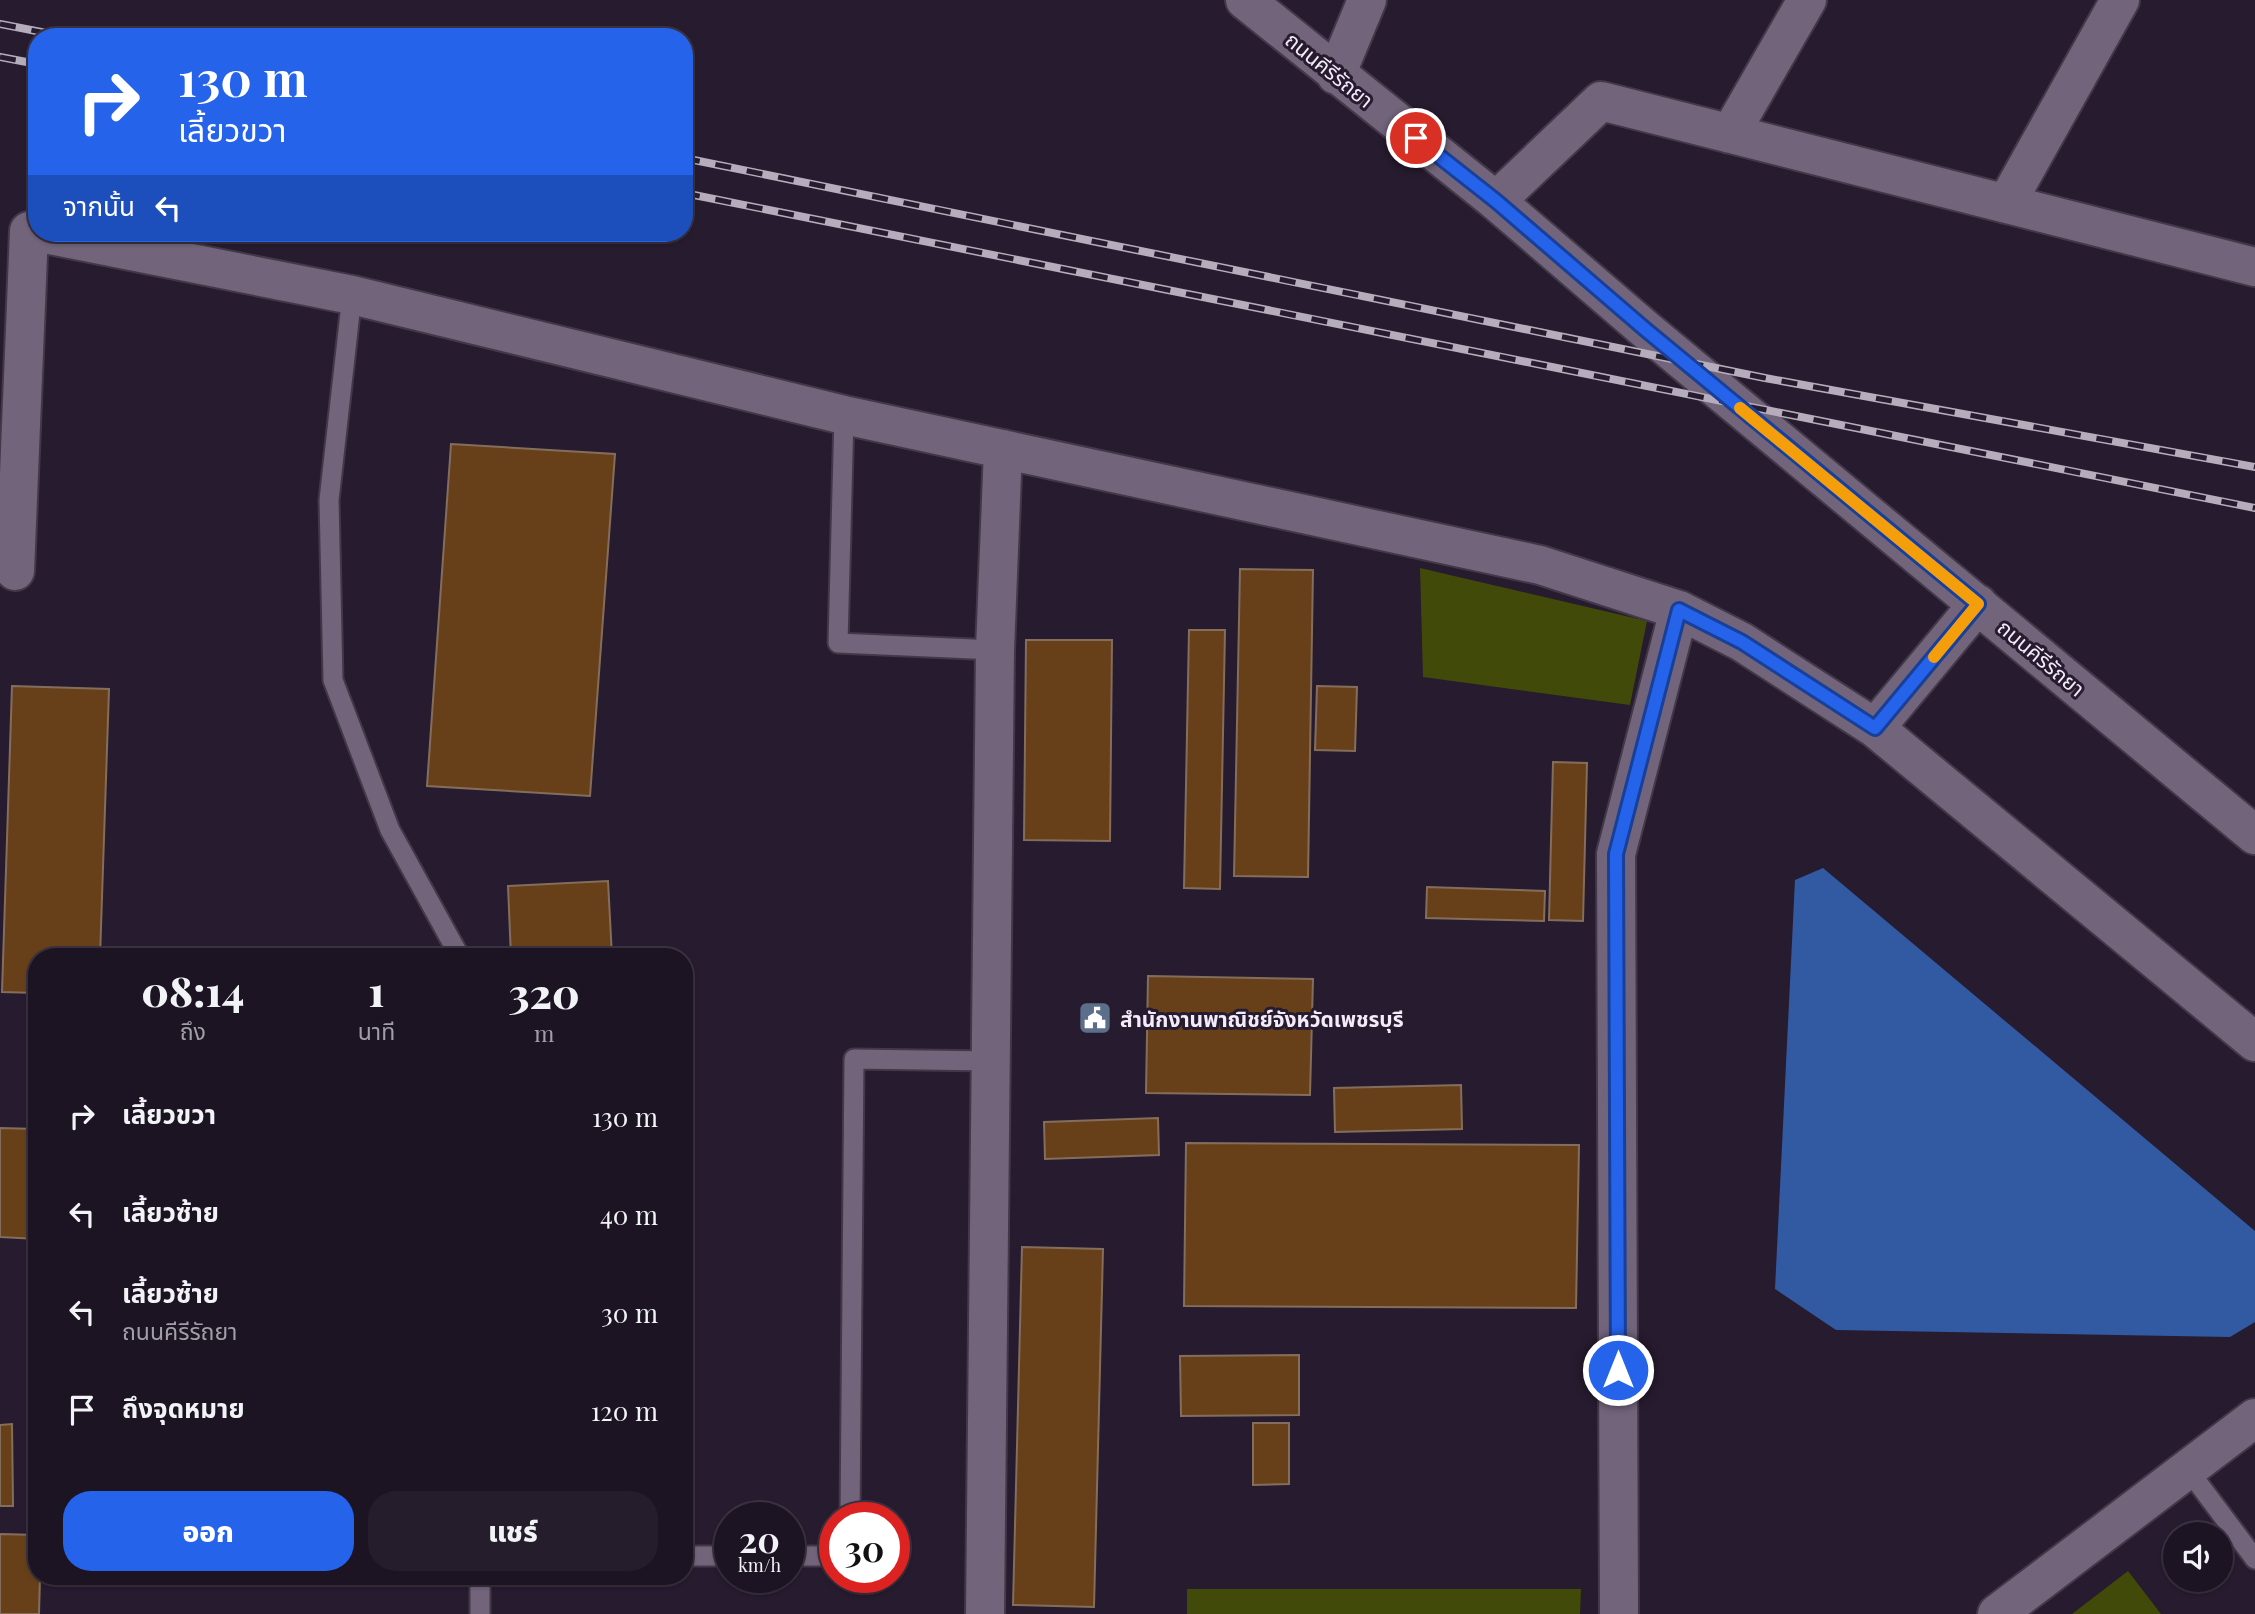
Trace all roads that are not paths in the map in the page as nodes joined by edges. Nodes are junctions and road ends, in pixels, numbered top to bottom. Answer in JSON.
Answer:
{"nodes":[{"id":1,"x":1245,"y":0,"type":"edge"},
{"id":2,"x":1367,"y":0,"type":"edge"},
{"id":3,"x":1807,"y":0,"type":"edge"},
{"id":4,"x":2120,"y":0,"type":"edge"},
{"id":5,"x":1336,"y":75,"type":"junction"},
{"id":6,"x":1730,"y":134,"type":"junction"},
{"id":7,"x":1496,"y":201,"type":"junction"},
{"id":8,"x":2007,"y":204,"type":"junction"},
{"id":9,"x":29,"y":242,"type":"edge"},
{"id":10,"x":88,"y":242,"type":"edge"},
{"id":11,"x":2255,"y":267,"type":"edge"},
{"id":12,"x":352,"y":295,"type":"junction"},
{"id":13,"x":844,"y":415,"type":"junction"},
{"id":14,"x":1003,"y":449,"type":"junction"},
{"id":15,"x":15,"y":571,"type":"dead end"},
{"id":16,"x":1978,"y":604,"type":"junction"},
{"id":17,"x":1679,"y":610,"type":"junction"},
{"id":18,"x":995,"y":650,"type":"junction"},
{"id":19,"x":1875,"y":728,"type":"junction"},
{"id":20,"x":2255,"y":835,"type":"edge"},
{"id":21,"x":455,"y":948,"type":"edge"},
{"id":22,"x":2255,"y":1042,"type":"edge"},
{"id":23,"x":991,"y":1061,"type":"junction"},
{"id":24,"x":2255,"y":1418,"type":"edge"},
{"id":25,"x":2189,"y":1471,"type":"junction"},
{"id":26,"x":850,"y":1502,"type":"edge"},
{"id":27,"x":693,"y":1556,"type":"edge"},
{"id":28,"x":714,"y":1556,"type":"edge"},
{"id":29,"x":2255,"y":1559,"type":"edge"},
{"id":30,"x":480,"y":1585,"type":"edge"},
{"id":31,"x":480,"y":1614,"type":"edge"},
{"id":32,"x":985,"y":1614,"type":"edge"},
{"id":33,"x":1619,"y":1614,"type":"edge"},
{"id":34,"x":1997,"y":1614,"type":"edge"}],
"edges":[{"from":1,"to":5,"type":"street","name":"ถนนคีรีรัถยา"},
{"from":2,"to":5,"type":"street"},
{"from":3,"to":6,"type":"street"},
{"from":4,"to":8,"type":"street"},
{"from":5,"to":7,"type":"street","name":"ถนนคีรีรัถยา"},
{"from":6,"to":7,"type":"street"},
{"from":6,"to":8,"type":"street"},
{"from":7,"to":16,"type":"street","name":"ถนนคีรีรัถยา"},
{"from":8,"to":11,"type":"street"},
{"from":9,"to":15,"type":"street"},
{"from":10,"to":12,"type":"street"},
{"from":12,"to":13,"type":"street"},
{"from":12,"to":21,"type":"lane"},
{"from":13,"to":14,"type":"street"},
{"from":13,"to":18,"type":"lane"},
{"from":14,"to":17,"type":"street"},
{"from":14,"to":18,"type":"street"},
{"from":16,"to":19,"type":"street"},
{"from":16,"to":20,"type":"street","name":"ถนนคีรีรัถยา"},
{"from":17,"to":19,"type":"street"},
{"from":17,"to":33,"type":"street"},
{"from":18,"to":23,"type":"street"},
{"from":19,"to":22,"type":"street"},
{"from":23,"to":26,"type":"lane"},
{"from":23,"to":32,"type":"street"},
{"from":24,"to":25,"type":"street"},
{"from":25,"to":29,"type":"lane"},
{"from":25,"to":34,"type":"street"},
{"from":27,"to":28,"type":"lane"},
{"from":30,"to":31,"type":"lane"}]}
